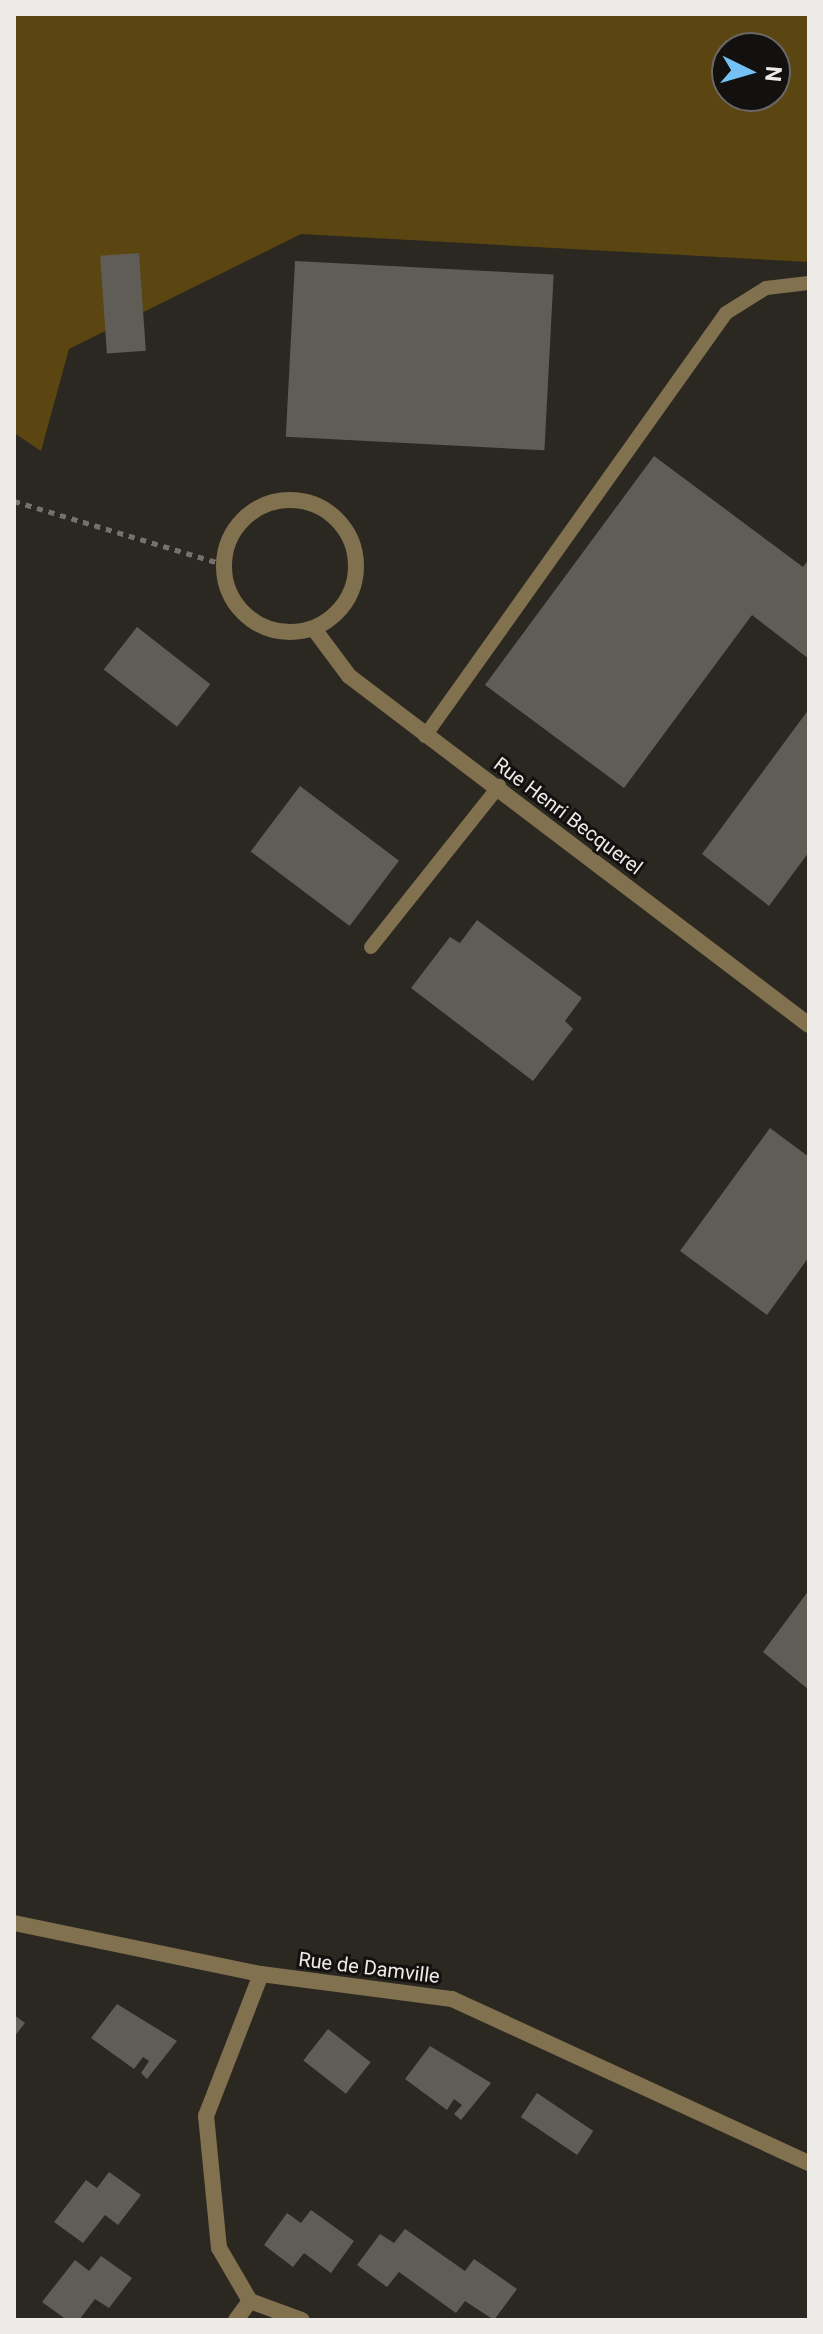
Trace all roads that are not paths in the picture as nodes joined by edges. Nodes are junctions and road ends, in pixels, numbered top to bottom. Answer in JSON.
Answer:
{"nodes":[{"id":1,"x":809,"y":283,"type":"edge"},
{"id":2,"x":314,"y":629,"type":"junction"},
{"id":3,"x":425,"y":736,"type":"junction"},
{"id":4,"x":499,"y":786,"type":"junction"},
{"id":5,"x":371,"y":947,"type":"dead end"},
{"id":6,"x":809,"y":1025,"type":"edge"},
{"id":7,"x":14,"y":1923,"type":"edge"},
{"id":8,"x":261,"y":1974,"type":"junction"},
{"id":9,"x":809,"y":2163,"type":"edge"},
{"id":10,"x":250,"y":2301,"type":"junction"},
{"id":11,"x":236,"y":2320,"type":"edge"},
{"id":12,"x":302,"y":2320,"type":"edge"}],
"edges":[{"from":1,"to":3,"type":"lane"},
{"from":2,"to":2,"type":"street"},
{"from":2,"to":3,"type":"street","name":"Rue Henri Becquerel"},
{"from":3,"to":4,"type":"street","name":"Rue Henri Becquerel"},
{"from":4,"to":5,"type":"lane"},
{"from":4,"to":6,"type":"street","name":"Rue Henri Becquerel"},
{"from":7,"to":8,"type":"street","name":"Rue de Damville"},
{"from":8,"to":9,"type":"street","name":"Rue de Damville"},
{"from":8,"to":10,"type":"street"},
{"from":10,"to":11,"type":"street"},
{"from":10,"to":12,"type":"street"}]}
